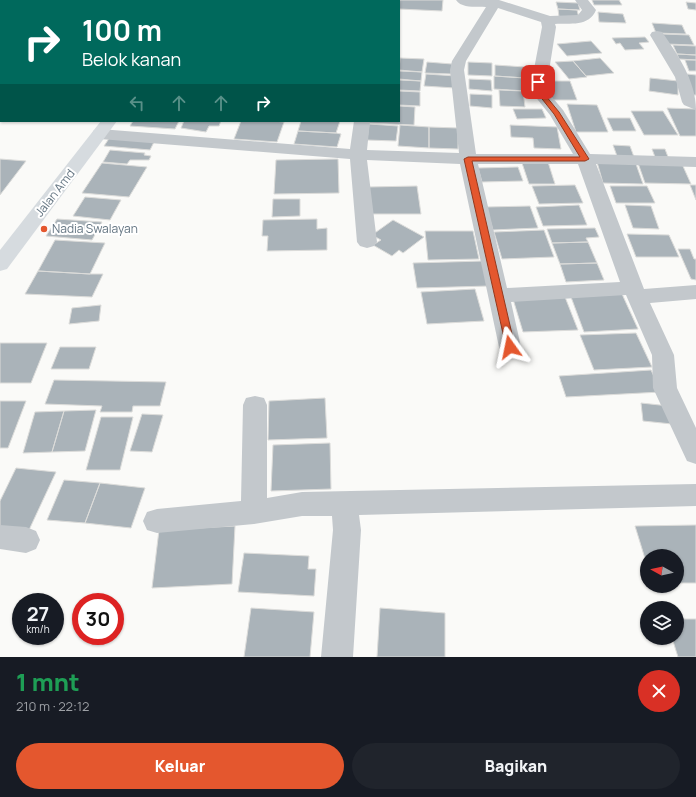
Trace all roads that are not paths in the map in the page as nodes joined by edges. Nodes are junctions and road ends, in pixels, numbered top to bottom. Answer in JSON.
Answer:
{"nodes":[{"id":1,"x":462,"y":0,"type":"edge"},
{"id":2,"x":581,"y":0,"type":"edge"},
{"id":3,"x":495,"y":3,"type":"junction"},
{"id":4,"x":547,"y":20,"type":"junction"},
{"id":5,"x":656,"y":35,"type":"dead end"},
{"id":6,"x":696,"y":106,"type":"edge"},
{"id":7,"x":362,"y":122,"type":"edge"},
{"id":8,"x":104,"y":128,"type":"edge"},
{"id":9,"x":358,"y":155,"type":"junction"},
{"id":10,"x":468,"y":159,"type":"junction"},
{"id":11,"x":585,"y":159,"type":"junction"},
{"id":12,"x":696,"y":162,"type":"edge"},
{"id":13,"x":367,"y":242,"type":"dead end"},
{"id":14,"x":0,"y":264,"type":"edge"},
{"id":15,"x":636,"y":292,"type":"junction"},
{"id":16,"x":696,"y":292,"type":"edge"},
{"id":17,"x":500,"y":296,"type":"junction"},
{"id":18,"x":510,"y":347,"type":"dead end"},
{"id":19,"x":255,"y":405,"type":"dead end"},
{"id":20,"x":696,"y":454,"type":"edge"},
{"id":21,"x":696,"y":495,"type":"edge"},
{"id":22,"x":345,"y":504,"type":"junction"},
{"id":23,"x":254,"y":512,"type":"junction"},
{"id":24,"x":157,"y":520,"type":"dead end"},
{"id":25,"x":337,"y":657,"type":"edge"}],
"edges":[{"from":1,"to":3,"type":"street"},
{"from":2,"to":4,"type":"street"},
{"from":3,"to":4,"type":"street"},
{"from":3,"to":10,"type":"street"},
{"from":4,"to":11,"type":"street"},
{"from":5,"to":6,"type":"street"},
{"from":7,"to":9,"type":"street"},
{"from":8,"to":9,"type":"street"},
{"from":8,"to":14,"type":"street","name":"Jalan Amd"},
{"from":9,"to":10,"type":"street"},
{"from":9,"to":13,"type":"street"},
{"from":10,"to":11,"type":"street"},
{"from":10,"to":17,"type":"street"},
{"from":11,"to":12,"type":"street"},
{"from":11,"to":15,"type":"street"},
{"from":15,"to":16,"type":"street"},
{"from":15,"to":17,"type":"street"},
{"from":15,"to":20,"type":"street"},
{"from":17,"to":18,"type":"street"},
{"from":19,"to":23,"type":"street"},
{"from":21,"to":22,"type":"street"},
{"from":22,"to":23,"type":"street"},
{"from":22,"to":25,"type":"street"},
{"from":23,"to":24,"type":"street"}]}
